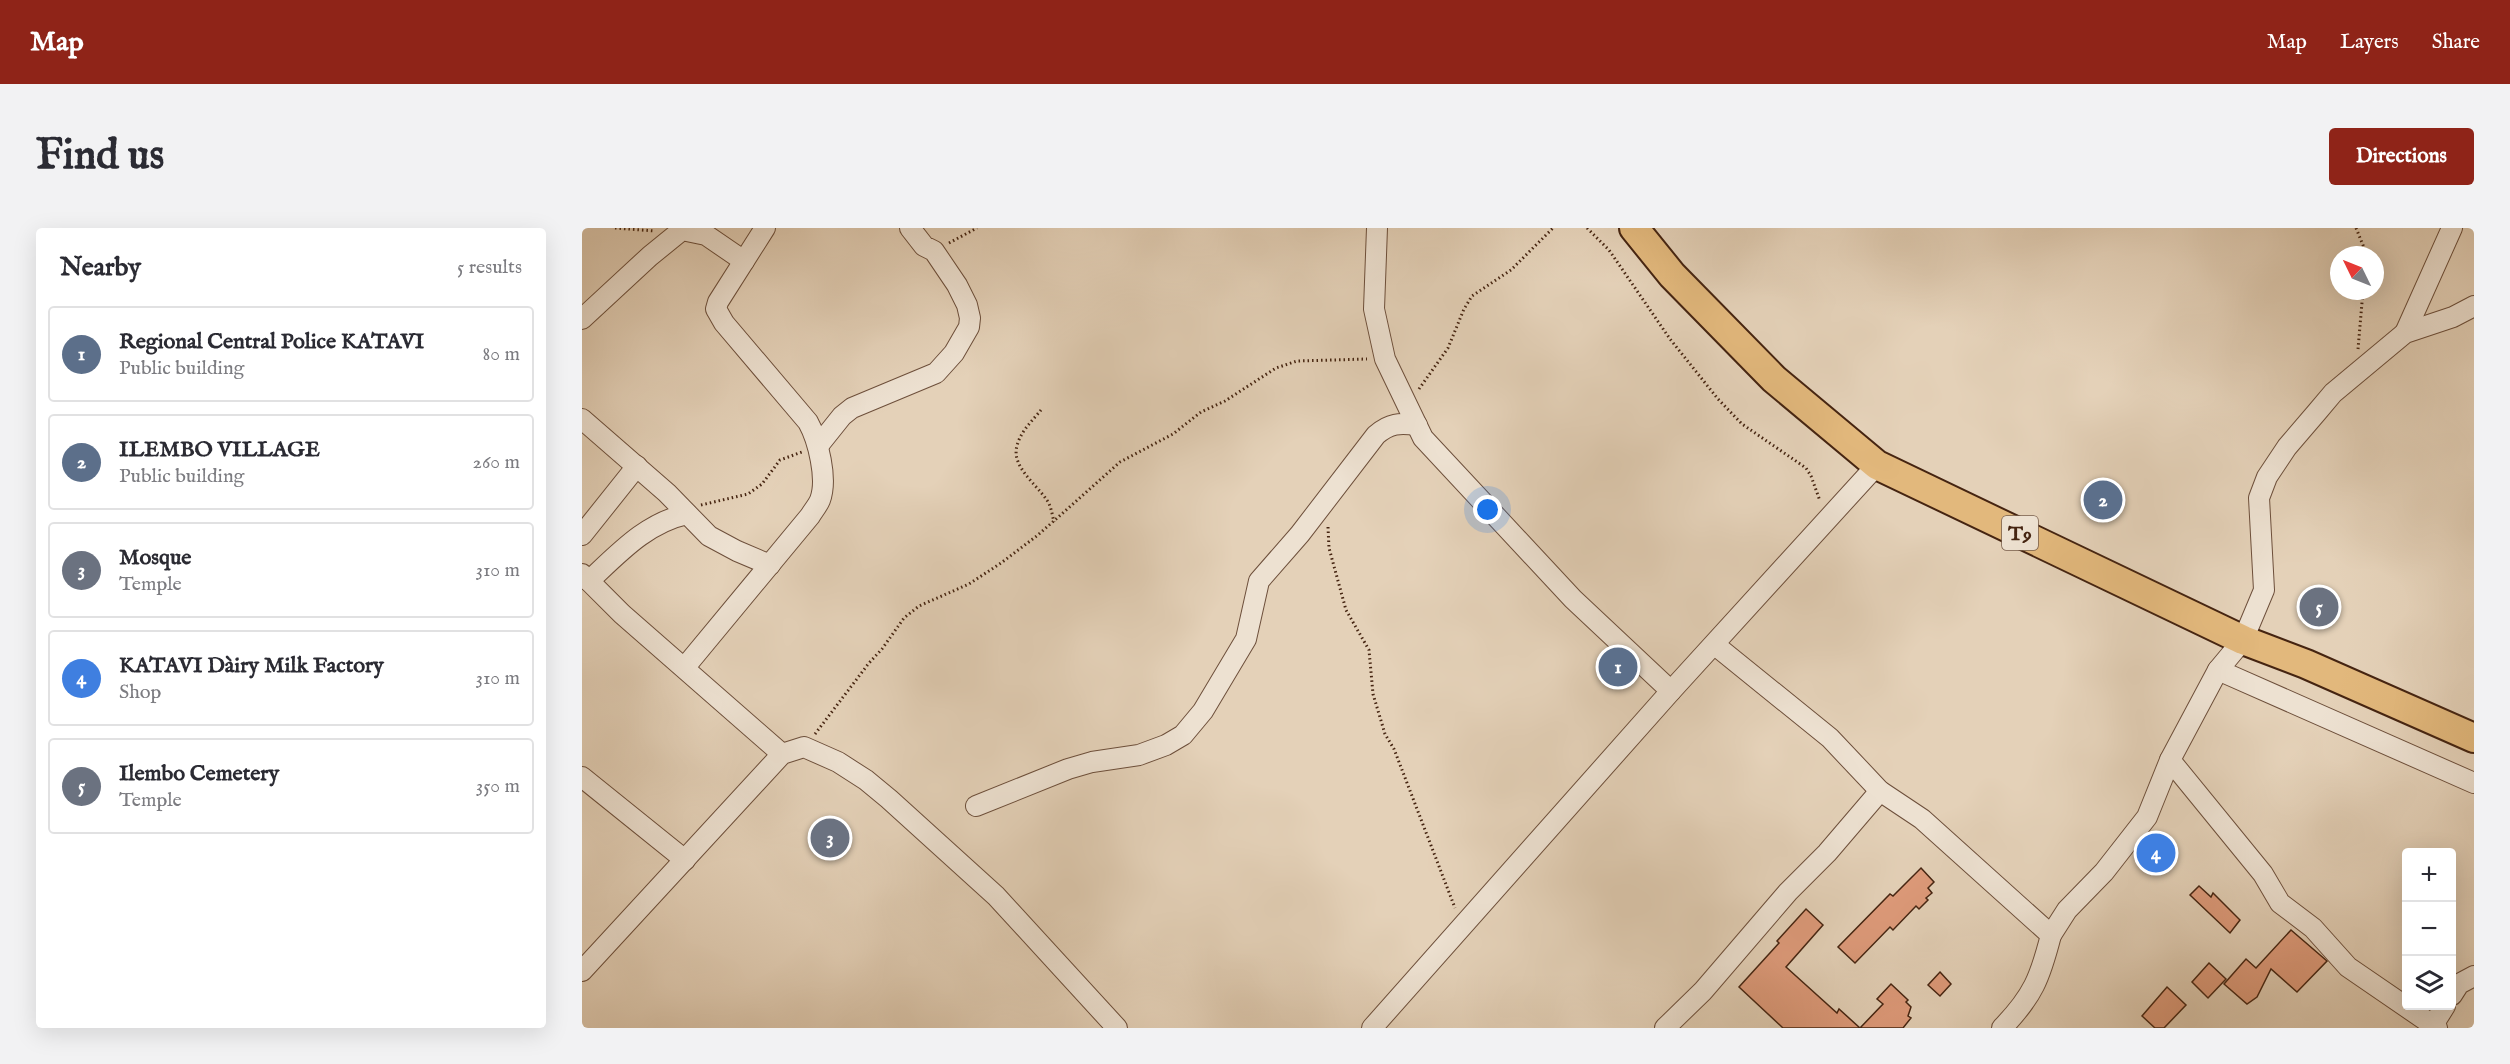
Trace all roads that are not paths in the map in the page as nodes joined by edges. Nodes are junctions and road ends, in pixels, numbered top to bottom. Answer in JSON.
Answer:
{"nodes":[{"id":1,"x":765,"y":228,"type":"edge"},
{"id":2,"x":910,"y":228,"type":"edge"},
{"id":3,"x":1377,"y":228,"type":"edge"},
{"id":4,"x":1634,"y":228,"type":"edge"},
{"id":5,"x":2452,"y":228,"type":"edge"},
{"id":6,"x":744,"y":261,"type":"junction"},
{"id":7,"x":2474,"y":306,"type":"edge"},
{"id":8,"x":582,"y":319,"type":"edge"},
{"id":9,"x":2405,"y":333,"type":"junction"},
{"id":10,"x":582,"y":419,"type":"edge"},
{"id":11,"x":1417,"y":425,"type":"junction"},
{"id":12,"x":818,"y":446,"type":"junction"},
{"id":13,"x":637,"y":465,"type":"junction"},
{"id":14,"x":1877,"y":465,"type":"junction"},
{"id":15,"x":685,"y":511,"type":"junction"},
{"id":16,"x":582,"y":535,"type":"edge"},
{"id":17,"x":770,"y":565,"type":"junction"},
{"id":18,"x":585,"y":578,"type":"edge"},
{"id":19,"x":2242,"y":640,"type":"junction"},
{"id":20,"x":1715,"y":645,"type":"junction"},
{"id":21,"x":685,"y":667,"type":"junction"},
{"id":22,"x":2218,"y":670,"type":"junction"},
{"id":23,"x":1671,"y":691,"type":"junction"},
{"id":24,"x":2474,"y":738,"type":"edge"},
{"id":25,"x":782,"y":754,"type":"junction"},
{"id":26,"x":2170,"y":760,"type":"junction"},
{"id":27,"x":582,"y":777,"type":"edge"},
{"id":28,"x":2474,"y":783,"type":"edge"},
{"id":29,"x":1880,"y":791,"type":"junction"},
{"id":30,"x":976,"y":806,"type":"dead end"},
{"id":31,"x":685,"y":860,"type":"junction"},
{"id":32,"x":2051,"y":935,"type":"junction"},
{"id":33,"x":582,"y":971,"type":"edge"},
{"id":34,"x":2474,"y":976,"type":"edge"},
{"id":35,"x":2456,"y":989,"type":"edge"},
{"id":36,"x":2443,"y":1010,"type":"edge"},
{"id":37,"x":2411,"y":1020,"type":"edge"},
{"id":38,"x":2435,"y":1027,"type":"edge"},
{"id":39,"x":1117,"y":1028,"type":"edge"},
{"id":40,"x":1372,"y":1028,"type":"edge"},
{"id":41,"x":1665,"y":1028,"type":"edge"},
{"id":42,"x":2002,"y":1028,"type":"edge"}],
"edges":[{"from":1,"to":6,"type":"street"},
{"from":2,"to":12,"type":"street"},
{"from":3,"to":11,"type":"street"},
{"from":4,"to":14,"type":"highway","number":"T9"},
{"from":5,"to":9,"type":"street"},
{"from":6,"to":8,"type":"street"},
{"from":6,"to":12,"type":"street"},
{"from":7,"to":9,"type":"street"},
{"from":9,"to":19,"type":"street"},
{"from":10,"to":13,"type":"street"},
{"from":11,"to":23,"type":"street"},
{"from":11,"to":30,"type":"street"},
{"from":12,"to":17,"type":"street"},
{"from":13,"to":15,"type":"street"},
{"from":13,"to":16,"type":"street"},
{"from":14,"to":19,"type":"highway","number":"T9"},
{"from":14,"to":20,"type":"street"},
{"from":15,"to":17,"type":"street"},
{"from":15,"to":18,"type":"street"},
{"from":17,"to":21,"type":"street"},
{"from":18,"to":21,"type":"street"},
{"from":19,"to":22,"type":"street"},
{"from":19,"to":24,"type":"highway","number":"T9"},
{"from":20,"to":23,"type":"street"},
{"from":20,"to":29,"type":"street"},
{"from":21,"to":25,"type":"street"},
{"from":22,"to":26,"type":"street"},
{"from":22,"to":28,"type":"street"},
{"from":23,"to":40,"type":"street"},
{"from":25,"to":31,"type":"street"},
{"from":25,"to":39,"type":"street"},
{"from":26,"to":32,"type":"street"},
{"from":26,"to":37,"type":"street"},
{"from":27,"to":31,"type":"street"},
{"from":29,"to":32,"type":"street"},
{"from":29,"to":41,"type":"street"},
{"from":31,"to":33,"type":"street"},
{"from":32,"to":42,"type":"street"},
{"from":34,"to":35,"type":"street"},
{"from":36,"to":38,"type":"street"},
{"from":37,"to":38,"type":"street"}]}
